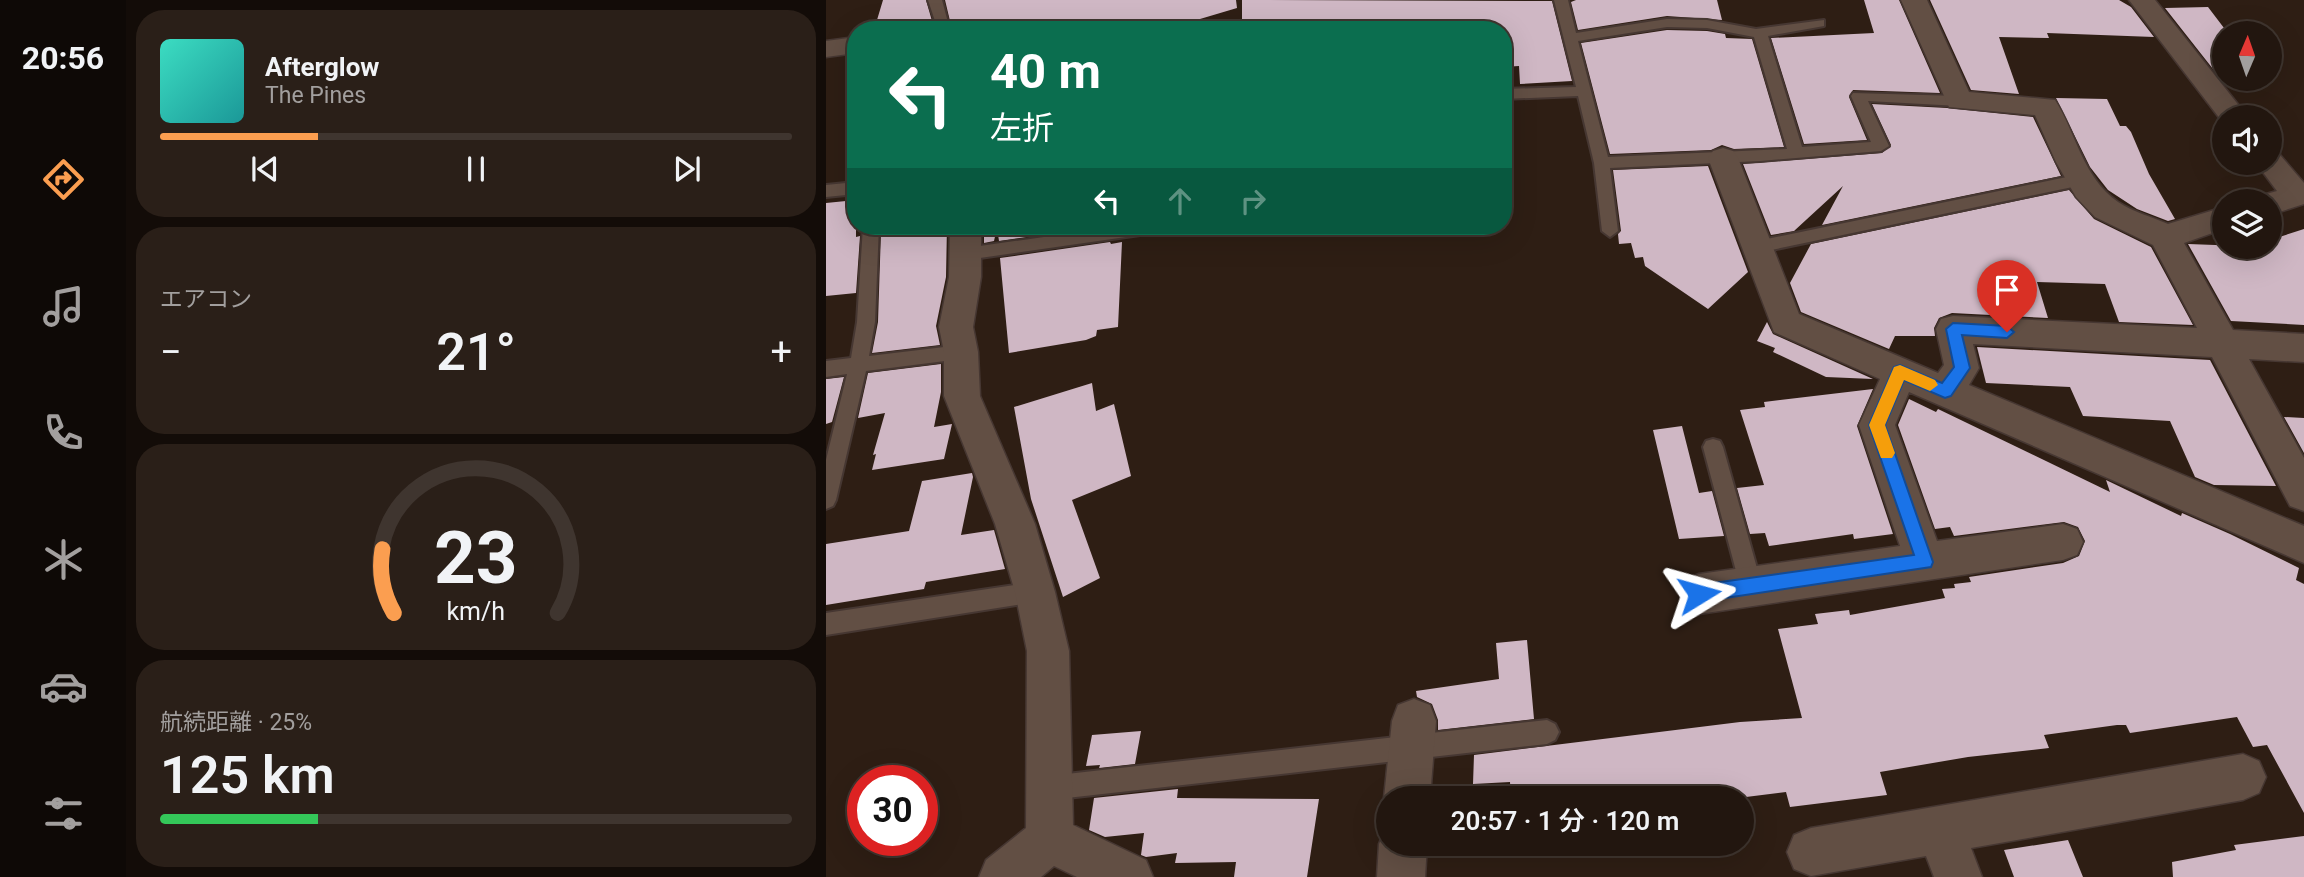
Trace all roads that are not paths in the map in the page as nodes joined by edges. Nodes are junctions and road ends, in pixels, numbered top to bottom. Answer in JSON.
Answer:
{"nodes":[{"id":1,"x":935,"y":0,"type":"edge"},
{"id":2,"x":1561,"y":0,"type":"edge"},
{"id":3,"x":1914,"y":0,"type":"edge"},
{"id":4,"x":2143,"y":0,"type":"edge"},
{"id":5,"x":940,"y":21,"type":"edge"},
{"id":6,"x":1819,"y":23,"type":"dead end"},
{"id":7,"x":1760,"y":33,"type":"junction"},
{"id":8,"x":1571,"y":38,"type":"junction"},
{"id":9,"x":847,"y":46,"type":"edge"},
{"id":10,"x":826,"y":49,"type":"edge"},
{"id":11,"x":1582,"y":91,"type":"junction"},
{"id":12,"x":1512,"y":94,"type":"edge"},
{"id":13,"x":1959,"y":101,"type":"junction"},
{"id":14,"x":2225,"y":105,"type":"edge"},
{"id":15,"x":1796,"y":153,"type":"junction"},
{"id":16,"x":1723,"y":158,"type":"junction"},
{"id":17,"x":1602,"y":163,"type":"junction"},
{"id":18,"x":2281,"y":175,"type":"edge"},
{"id":19,"x":2081,"y":180,"type":"junction"},
{"id":20,"x":847,"y":189,"type":"edge"},
{"id":21,"x":826,"y":191,"type":"edge"},
{"id":22,"x":2282,"y":200,"type":"edge"},
{"id":23,"x":2212,"y":223,"type":"edge"},
{"id":24,"x":1610,"y":231,"type":"dead end"},
{"id":25,"x":871,"y":235,"type":"edge"},
{"id":26,"x":1041,"y":235,"type":"edge"},
{"id":27,"x":2165,"y":237,"type":"junction"},
{"id":28,"x":965,"y":240,"type":"edge"},
{"id":29,"x":1757,"y":247,"type":"junction"},
{"id":30,"x":2222,"y":343,"type":"junction"},
{"id":31,"x":2304,"y":348,"type":"edge"},
{"id":32,"x":961,"y":352,"type":"junction"},
{"id":33,"x":859,"y":364,"type":"junction"},
{"id":34,"x":826,"y":369,"type":"edge"},
{"id":35,"x":1900,"y":372,"type":"junction"},
{"id":36,"x":1945,"y":391,"type":"junction"},
{"id":37,"x":1713,"y":447,"type":"dead end"},
{"id":38,"x":2304,"y":492,"type":"edge"},
{"id":39,"x":826,"y":499,"type":"edge"},
{"id":40,"x":2063,"y":542,"type":"dead end"},
{"id":41,"x":2304,"y":545,"type":"edge"},
{"id":42,"x":1925,"y":562,"type":"junction"},
{"id":43,"x":1751,"y":586,"type":"junction"},
{"id":44,"x":1035,"y":592,"type":"junction"},
{"id":45,"x":1699,"y":594,"type":"dead end"},
{"id":46,"x":826,"y":624,"type":"edge"},
{"id":47,"x":1548,"y":732,"type":"dead end"},
{"id":48,"x":1413,"y":734,"type":"junction"},
{"id":49,"x":2243,"y":777,"type":"dead end"},
{"id":50,"x":1408,"y":786,"type":"edge"},
{"id":51,"x":1049,"y":788,"type":"junction"},
{"id":52,"x":1941,"y":830,"type":"junction"},
{"id":53,"x":1050,"y":839,"type":"junction"},
{"id":54,"x":1811,"y":852,"type":"dead end"},
{"id":55,"x":1402,"y":856,"type":"edge"},
{"id":56,"x":1003,"y":877,"type":"edge"},
{"id":57,"x":1129,"y":877,"type":"edge"},
{"id":58,"x":1401,"y":877,"type":"edge"},
{"id":59,"x":1958,"y":877,"type":"edge"}],
"edges":[{"from":1,"to":5,"type":"lane"},
{"from":2,"to":8,"type":"lane"},
{"from":3,"to":13,"type":"street"},
{"from":4,"to":14,"type":"street"},
{"from":6,"to":7,"type":"lane"},
{"from":7,"to":8,"type":"lane"},
{"from":7,"to":15,"type":"lane"},
{"from":8,"to":11,"type":"lane"},
{"from":9,"to":10,"type":"street"},
{"from":11,"to":12,"type":"lane"},
{"from":11,"to":17,"type":"lane"},
{"from":13,"to":15,"type":"lane"},
{"from":13,"to":19,"type":"street"},
{"from":15,"to":16,"type":"lane"},
{"from":16,"to":17,"type":"lane"},
{"from":16,"to":29,"type":"street"},
{"from":17,"to":24,"type":"lane"},
{"from":18,"to":22,"type":"street"},
{"from":19,"to":27,"type":"street"},
{"from":19,"to":29,"type":"lane"},
{"from":20,"to":21,"type":"lane"},
{"from":23,"to":27,"type":"street"},
{"from":25,"to":33,"type":"lane"},
{"from":26,"to":28,"type":"lane"},
{"from":27,"to":30,"type":"street"},
{"from":28,"to":32,"type":"street"},
{"from":29,"to":35,"type":"street"},
{"from":30,"to":31,"type":"street"},
{"from":30,"to":36,"type":"street"},
{"from":30,"to":38,"type":"street"},
{"from":32,"to":33,"type":"lane"},
{"from":32,"to":44,"type":"street"},
{"from":33,"to":34,"type":"lane"},
{"from":33,"to":39,"type":"lane"},
{"from":35,"to":36,"type":"street"},
{"from":35,"to":42,"type":"street"},
{"from":36,"to":41,"type":"street"},
{"from":37,"to":43,"type":"lane"},
{"from":40,"to":42,"type":"street"},
{"from":42,"to":43,"type":"street"},
{"from":43,"to":45,"type":"street"},
{"from":44,"to":46,"type":"lane"},
{"from":44,"to":51,"type":"street"},
{"from":47,"to":48,"type":"lane"},
{"from":48,"to":50,"type":"street"},
{"from":48,"to":51,"type":"lane"},
{"from":49,"to":52,"type":"street"},
{"from":51,"to":53,"type":"street"},
{"from":52,"to":54,"type":"street"},
{"from":52,"to":59,"type":"street"},
{"from":53,"to":56,"type":"street"},
{"from":53,"to":57,"type":"street"},
{"from":55,"to":58,"type":"street"}]}
